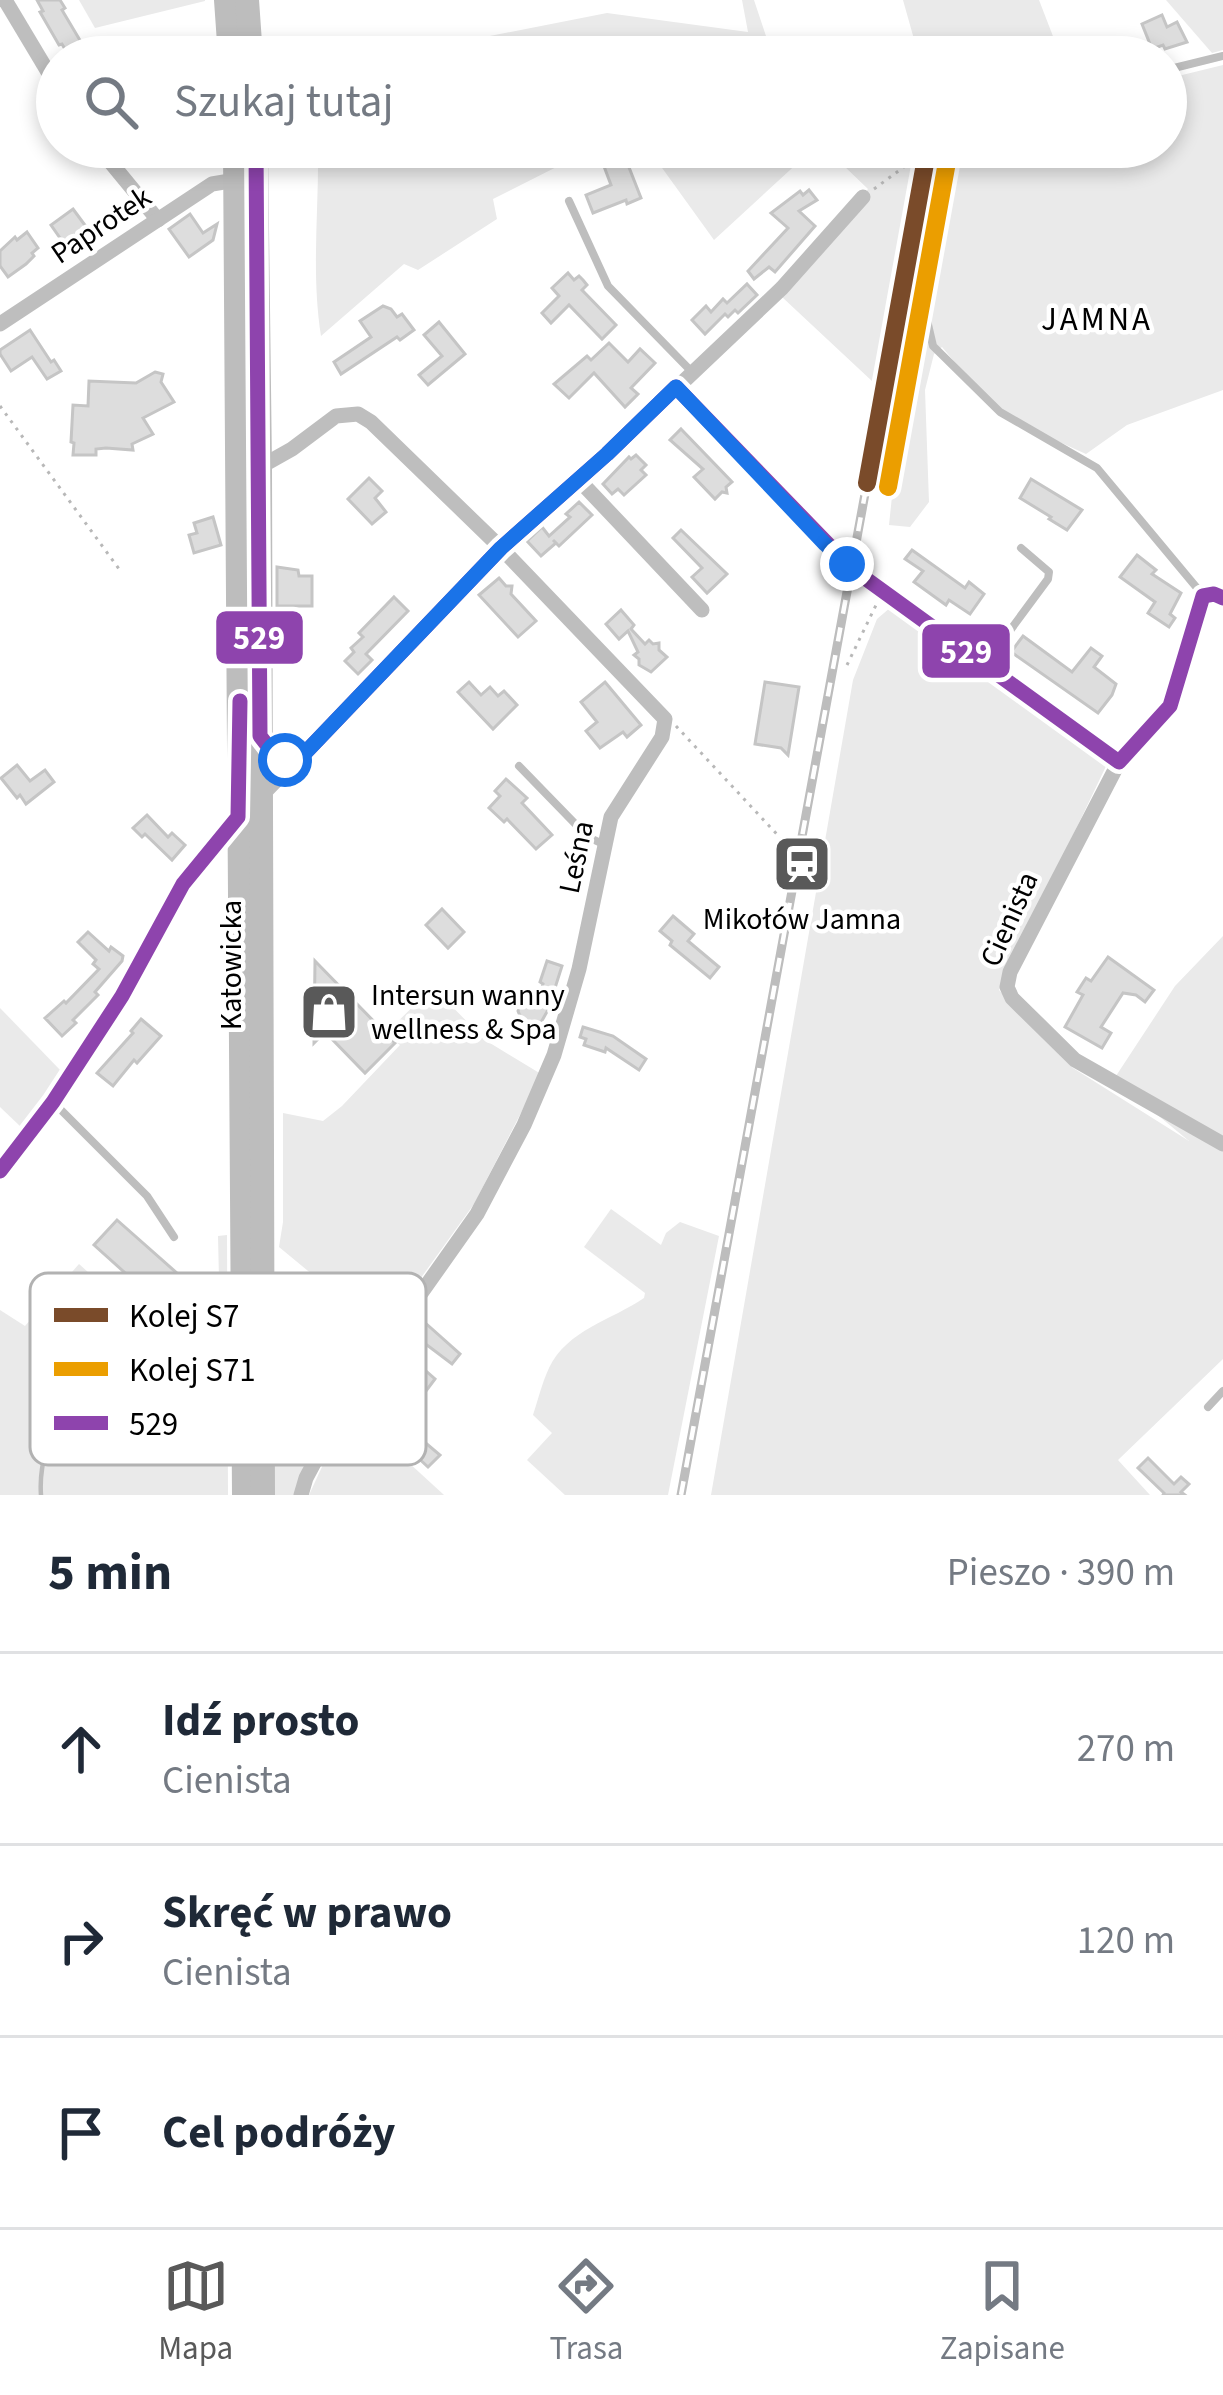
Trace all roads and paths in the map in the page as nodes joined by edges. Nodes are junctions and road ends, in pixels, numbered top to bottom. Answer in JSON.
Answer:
{"nodes":[{"id":1,"x":5,"y":0,"type":"edge"},
{"id":2,"x":226,"y":0,"type":"edge"},
{"id":3,"x":247,"y":0,"type":"edge"},
{"id":4,"x":229,"y":36,"type":"edge"},
{"id":5,"x":250,"y":36,"type":"edge"},
{"id":6,"x":36,"y":52,"type":"edge"},
{"id":7,"x":1223,"y":56,"type":"edge"},
{"id":8,"x":1187,"y":65,"type":"edge"},
{"id":9,"x":115,"y":168,"type":"edge"},
{"id":10,"x":236,"y":168,"type":"edge"},
{"id":11,"x":256,"y":168,"type":"edge"},
{"id":12,"x":902,"y":168,"type":"edge"},
{"id":13,"x":955,"y":168,"type":"edge"},
{"id":14,"x":236,"y":180,"type":"junction"},
{"id":15,"x":863,"y":197,"type":"joint"},
{"id":16,"x":569,"y":201,"type":"dead end"},
{"id":17,"x":158,"y":220,"type":"junction"},
{"id":18,"x":0,"y":324,"type":"edge"},
{"id":19,"x":692,"y":371,"type":"junction"},
{"id":20,"x":676,"y":387,"type":"junction"},
{"id":21,"x":0,"y":406,"type":"edge"},
{"id":22,"x":260,"y":467,"type":"junction"},
{"id":23,"x":578,"y":479,"type":"junction"},
{"id":24,"x":501,"y":548,"type":"junction"},
{"id":25,"x":1022,"y":548,"type":"dead end"},
{"id":26,"x":122,"y":573,"type":"dead end"},
{"id":27,"x":883,"y":591,"type":"junction"},
{"id":28,"x":1203,"y":596,"type":"junction"},
{"id":29,"x":1223,"y":598,"type":"edge"},
{"id":30,"x":702,"y":610,"type":"dead end"},
{"id":31,"x":847,"y":665,"type":"dead end"},
{"id":32,"x":985,"y":665,"type":"junction"},
{"id":33,"x":665,"y":719,"type":"junction"},
{"id":34,"x":260,"y":736,"type":"junction"},
{"id":35,"x":305,"y":753,"type":"junction"},
{"id":36,"x":1119,"y":762,"type":"junction"},
{"id":37,"x":519,"y":766,"type":"dead end"},
{"id":38,"x":261,"y":796,"type":"junction"},
{"id":39,"x":238,"y":817,"type":"junction"},
{"id":40,"x":604,"y":844,"type":"junction"},
{"id":41,"x":786,"y":844,"type":"dead end"},
{"id":42,"x":201,"y":859,"type":"junction"},
{"id":43,"x":239,"y":888,"type":"junction"},
{"id":44,"x":53,"y":1102,"type":"junction"},
{"id":45,"x":1223,"y":1144,"type":"edge"},
{"id":46,"x":0,"y":1171,"type":"edge"},
{"id":47,"x":174,"y":1238,"type":"dead end"},
{"id":48,"x":242,"y":1273,"type":"edge"},
{"id":49,"x":262,"y":1273,"type":"edge"},
{"id":50,"x":426,"y":1286,"type":"edge"},
{"id":51,"x":1223,"y":1391,"type":"edge"},
{"id":52,"x":1208,"y":1407,"type":"dead end"},
{"id":53,"x":244,"y":1465,"type":"edge"},
{"id":54,"x":263,"y":1465,"type":"edge"},
{"id":55,"x":313,"y":1465,"type":"edge"},
{"id":56,"x":244,"y":1495,"type":"edge"},
{"id":57,"x":263,"y":1495,"type":"edge"},
{"id":58,"x":301,"y":1495,"type":"edge"}],
"edges":[{"from":1,"to":6,"type":"street"},
{"from":2,"to":4,"type":"main road"},
{"from":3,"to":5,"type":"main road"},
{"from":7,"to":8,"type":"lane"},
{"from":9,"to":17,"type":"street"},
{"from":10,"to":14,"type":"main road","name":"Katowicka"},
{"from":11,"to":22,"type":"main road","name":"Katowicka"},
{"from":12,"to":15,"type":"path"},
{"from":13,"to":28,"type":"lane"},
{"from":14,"to":17,"type":"street","name":"Paprotek"},
{"from":14,"to":39,"type":"main road","name":"Katowicka"},
{"from":15,"to":19,"type":"street"},
{"from":16,"to":19,"type":"lane"},
{"from":17,"to":18,"type":"street","name":"Paprotek"},
{"from":19,"to":20,"type":"street"},
{"from":20,"to":23,"type":"street"},
{"from":20,"to":27,"type":"street"},
{"from":21,"to":26,"type":"path"},
{"from":22,"to":24,"type":"street"},
{"from":22,"to":34,"type":"main road","name":"Katowicka"},
{"from":23,"to":24,"type":"street"},
{"from":23,"to":30,"type":"street"},
{"from":24,"to":33,"type":"street"},
{"from":24,"to":35,"type":"street"},
{"from":25,"to":32,"type":"lane"},
{"from":27,"to":31,"type":"path"},
{"from":27,"to":32,"type":"street"},
{"from":28,"to":29,"type":"street"},
{"from":28,"to":36,"type":"street","name":"Cienista"},
{"from":32,"to":36,"type":"street"},
{"from":33,"to":40,"type":"street","name":"Leśna"},
{"from":33,"to":41,"type":"path"},
{"from":34,"to":35,"type":"street"},
{"from":34,"to":38,"type":"main road","name":"Katowicka"},
{"from":35,"to":38,"type":"street"},
{"from":36,"to":45,"type":"street","name":"Cienista"},
{"from":37,"to":40,"type":"lane"},
{"from":38,"to":49,"type":"main road","name":"Katowicka"},
{"from":39,"to":42,"type":"street"},
{"from":39,"to":43,"type":"main road","name":"Katowicka"},
{"from":40,"to":50,"type":"street","name":"Leśna"},
{"from":42,"to":43,"type":"street"},
{"from":42,"to":44,"type":"street"},
{"from":43,"to":48,"type":"main road","name":"Katowicka"},
{"from":44,"to":46,"type":"street"},
{"from":44,"to":47,"type":"lane"},
{"from":51,"to":52,"type":"lane"},
{"from":53,"to":56,"type":"main road","name":"Katowicka"},
{"from":54,"to":57,"type":"main road","name":"Katowicka"},
{"from":55,"to":58,"type":"street","name":"Leśna"}]}
